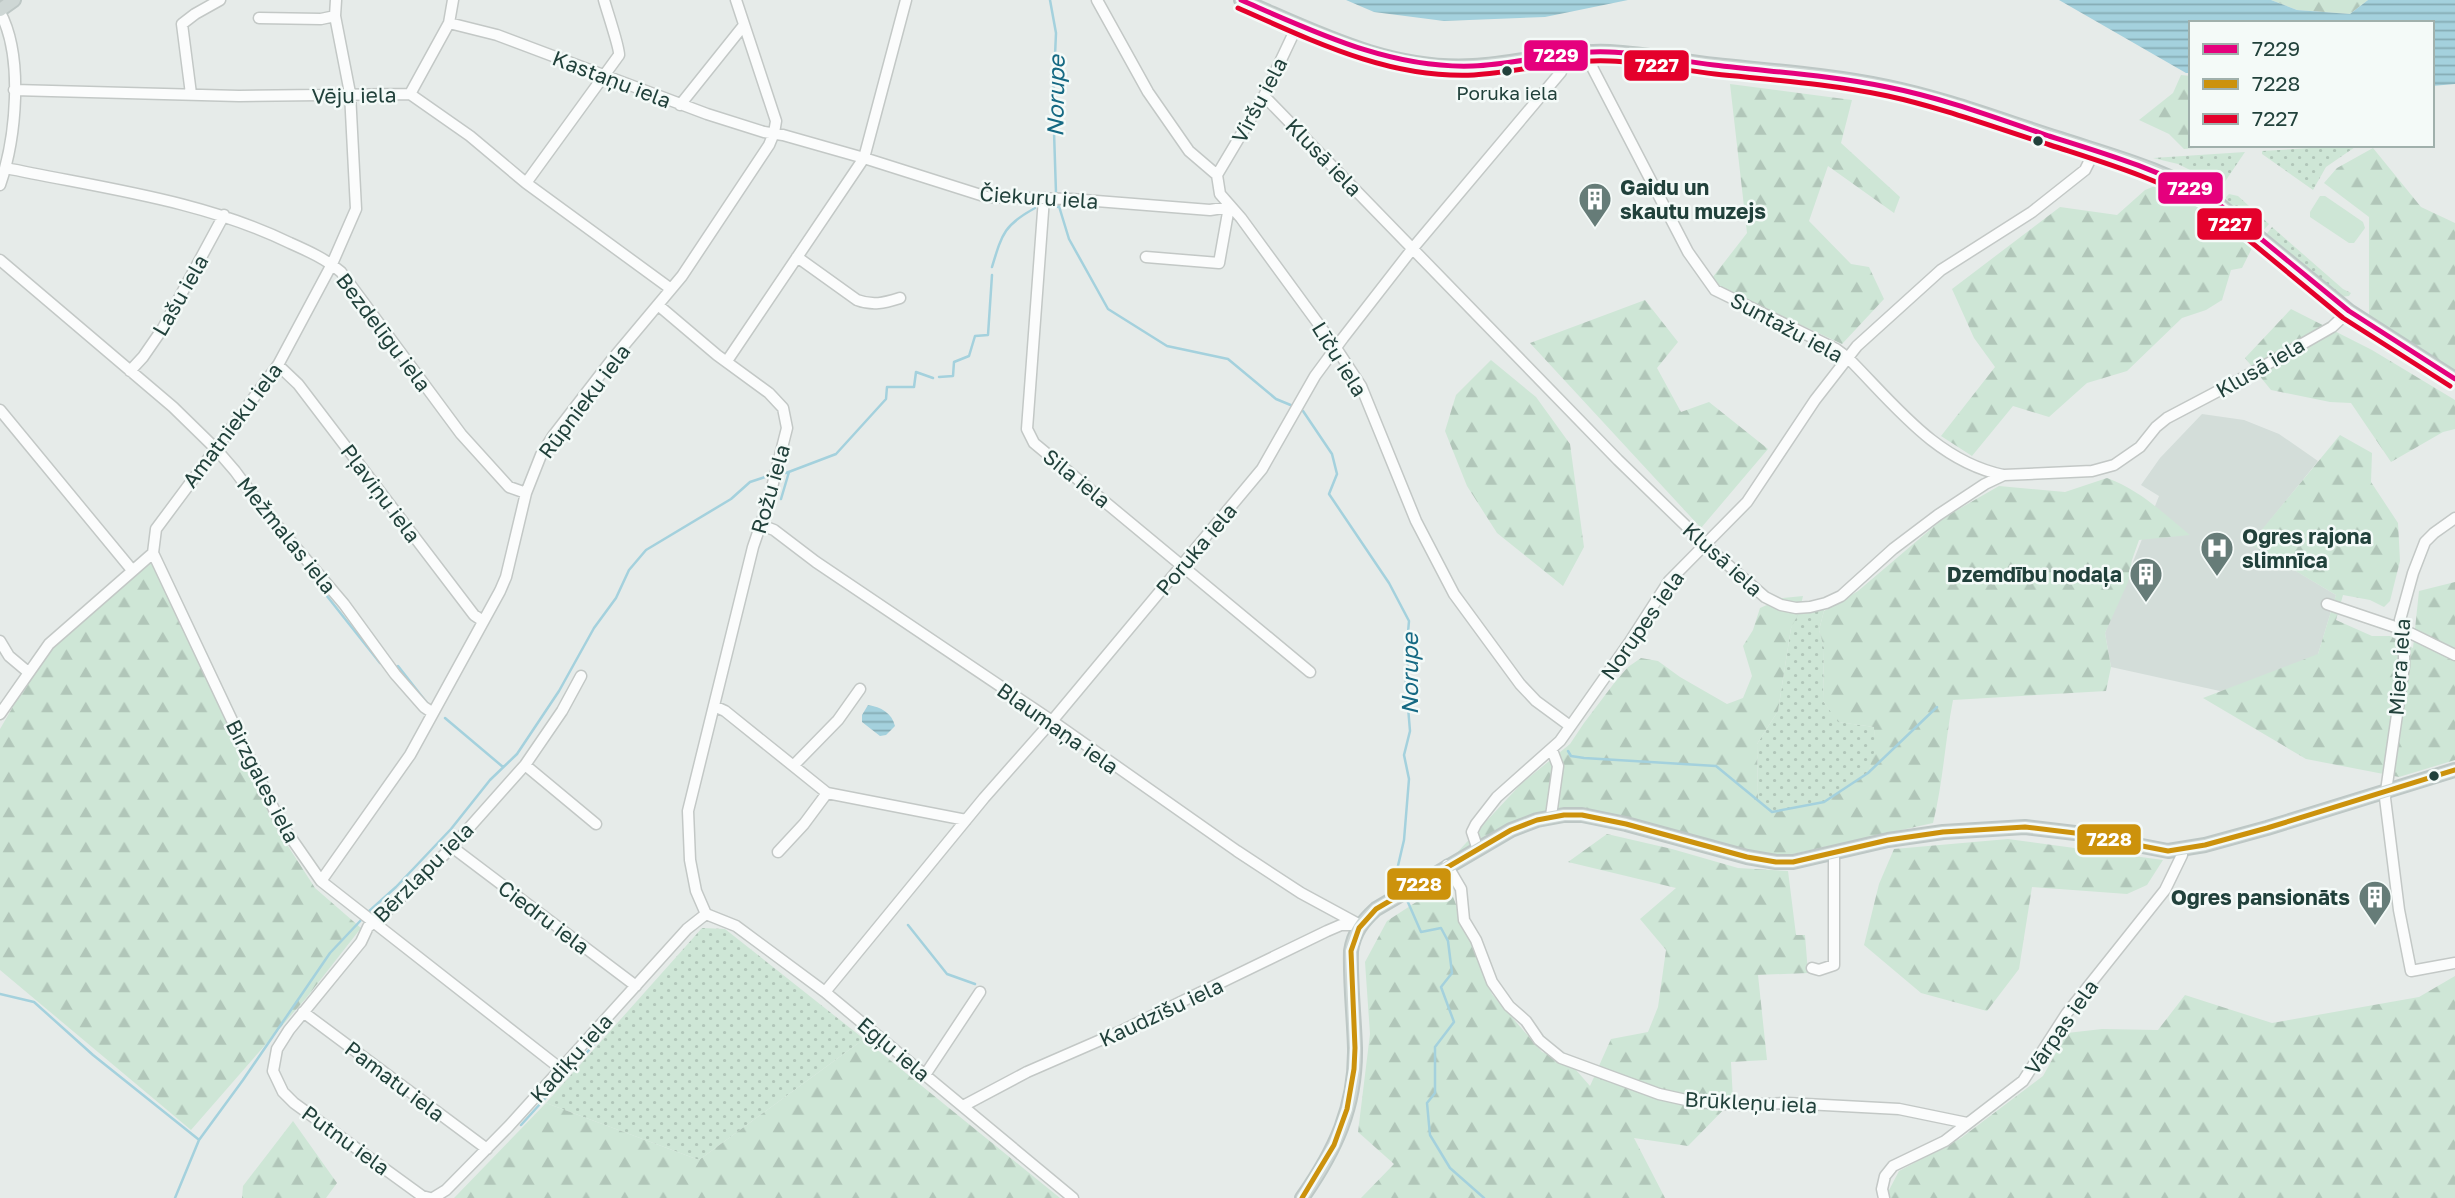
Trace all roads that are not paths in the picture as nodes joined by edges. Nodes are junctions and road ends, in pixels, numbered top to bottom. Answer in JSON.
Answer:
{"nodes":[{"id":1,"x":14,"y":0,"type":"edge"},
{"id":2,"x":220,"y":0,"type":"edge"},
{"id":3,"x":336,"y":0,"type":"edge"},
{"id":4,"x":453,"y":0,"type":"edge"},
{"id":5,"x":604,"y":0,"type":"edge"},
{"id":6,"x":736,"y":0,"type":"edge"},
{"id":7,"x":906,"y":0,"type":"edge"},
{"id":8,"x":1097,"y":0,"type":"edge"},
{"id":9,"x":1241,"y":0,"type":"edge"},
{"id":10,"x":0,"y":11,"type":"edge"},
{"id":11,"x":335,"y":16,"type":"junction"},
{"id":12,"x":260,"y":19,"type":"dead end"},
{"id":13,"x":449,"y":23,"type":"junction"},
{"id":14,"x":1298,"y":24,"type":"junction"},
{"id":15,"x":744,"y":25,"type":"junction"},
{"id":16,"x":1592,"y":52,"type":"junction"},
{"id":17,"x":1564,"y":54,"type":"junction"},
{"id":18,"x":604,"y":75,"type":"junction"},
{"id":19,"x":14,"y":90,"type":"junction"},
{"id":20,"x":350,"y":93,"type":"junction"},
{"id":21,"x":191,"y":94,"type":"junction"},
{"id":22,"x":410,"y":94,"type":"junction"},
{"id":23,"x":1264,"y":96,"type":"junction"},
{"id":24,"x":680,"y":105,"type":"junction"},
{"id":25,"x":774,"y":133,"type":"junction"},
{"id":26,"x":2095,"y":150,"type":"junction"},
{"id":27,"x":864,"y":158,"type":"junction"},
{"id":28,"x":6,"y":168,"type":"junction"},
{"id":29,"x":1217,"y":175,"type":"junction"},
{"id":30,"x":526,"y":183,"type":"junction"},
{"id":31,"x":0,"y":185,"type":"edge"},
{"id":32,"x":1044,"y":198,"type":"junction"},
{"id":33,"x":1228,"y":207,"type":"junction"},
{"id":34,"x":224,"y":215,"type":"junction"},
{"id":35,"x":1413,"y":248,"type":"junction"},
{"id":36,"x":797,"y":257,"type":"junction"},
{"id":37,"x":1146,"y":257,"type":"dead end"},
{"id":38,"x":0,"y":260,"type":"edge"},
{"id":39,"x":332,"y":264,"type":"junction"},
{"id":40,"x":671,"y":289,"type":"junction"},
{"id":41,"x":900,"y":298,"type":"dead end"},
{"id":42,"x":658,"y":305,"type":"junction"},
{"id":43,"x":2349,"y":311,"type":"junction"},
{"id":44,"x":1336,"y":348,"type":"junction"},
{"id":45,"x":1848,"y":358,"type":"junction"},
{"id":46,"x":727,"y":361,"type":"junction"},
{"id":47,"x":278,"y":365,"type":"junction"},
{"id":48,"x":130,"y":371,"type":"junction"},
{"id":49,"x":2455,"y":379,"type":"edge"},
{"id":50,"x":0,"y":410,"type":"edge"},
{"id":51,"x":216,"y":449,"type":"junction"},
{"id":52,"x":2004,"y":475,"type":"junction"},
{"id":53,"x":526,"y":493,"type":"junction"},
{"id":54,"x":2455,"y":518,"type":"edge"},
{"id":55,"x":761,"y":525,"type":"junction"},
{"id":56,"x":1706,"y":545,"type":"junction"},
{"id":57,"x":153,"y":553,"type":"junction"},
{"id":58,"x":1183,"y":565,"type":"junction"},
{"id":59,"x":132,"y":570,"type":"junction"},
{"id":60,"x":2327,"y":604,"type":"dead end"},
{"id":61,"x":483,"y":621,"type":"junction"},
{"id":62,"x":2404,"y":630,"type":"junction"},
{"id":63,"x":0,"y":641,"type":"edge"},
{"id":64,"x":2455,"y":655,"type":"edge"},
{"id":65,"x":29,"y":672,"type":"junction"},
{"id":66,"x":1310,"y":672,"type":"dead end"},
{"id":67,"x":581,"y":676,"type":"dead end"},
{"id":68,"x":860,"y":689,"type":"dead end"},
{"id":69,"x":714,"y":706,"type":"junction"},
{"id":70,"x":433,"y":713,"type":"junction"},
{"id":71,"x":0,"y":714,"type":"edge"},
{"id":72,"x":1052,"y":721,"type":"junction"},
{"id":73,"x":1570,"y":726,"type":"junction"},
{"id":74,"x":1552,"y":750,"type":"junction"},
{"id":75,"x":525,"y":765,"type":"junction"},
{"id":76,"x":794,"y":765,"type":"junction"},
{"id":77,"x":2455,"y":769,"type":"edge"},
{"id":78,"x":2385,"y":792,"type":"junction"},
{"id":79,"x":827,"y":793,"type":"junction"},
{"id":80,"x":1551,"y":817,"type":"junction"},
{"id":81,"x":966,"y":820,"type":"junction"},
{"id":82,"x":596,"y":824,"type":"dead end"},
{"id":83,"x":452,"y":847,"type":"junction"},
{"id":84,"x":1478,"y":847,"type":"junction"},
{"id":85,"x":2182,"y":850,"type":"junction"},
{"id":86,"x":778,"y":852,"type":"dead end"},
{"id":87,"x":1834,"y":853,"type":"junction"},
{"id":88,"x":1447,"y":865,"type":"junction"},
{"id":89,"x":321,"y":881,"type":"junction"},
{"id":90,"x":706,"y":914,"type":"junction"},
{"id":91,"x":372,"y":923,"type":"junction"},
{"id":92,"x":1360,"y":925,"type":"junction"},
{"id":93,"x":2455,"y":962,"type":"edge"},
{"id":94,"x":1812,"y":968,"type":"dead end"},
{"id":95,"x":636,"y":986,"type":"junction"},
{"id":96,"x":825,"y":992,"type":"junction"},
{"id":97,"x":980,"y":992,"type":"dead end"},
{"id":98,"x":303,"y":1012,"type":"junction"},
{"id":99,"x":561,"y":1069,"type":"junction"},
{"id":100,"x":273,"y":1071,"type":"joint"},
{"id":101,"x":925,"y":1075,"type":"junction"},
{"id":102,"x":963,"y":1106,"type":"junction"},
{"id":103,"x":1967,"y":1123,"type":"junction"},
{"id":104,"x":487,"y":1149,"type":"junction"},
{"id":105,"x":431,"y":1198,"type":"edge"},
{"id":106,"x":1073,"y":1198,"type":"edge"},
{"id":107,"x":1302,"y":1198,"type":"edge"},
{"id":108,"x":1884,"y":1198,"type":"edge"}],
"edges":[{"from":1,"to":10,"type":"main road"},
{"from":2,"to":21,"type":"street"},
{"from":3,"to":11,"type":"street","name":"Amatnieku iela"},
{"from":4,"to":13,"type":"street"},
{"from":5,"to":18,"type":"street"},
{"from":6,"to":15,"type":"street"},
{"from":7,"to":27,"type":"street"},
{"from":8,"to":29,"type":"street"},
{"from":9,"to":14,"type":"main road"},
{"from":10,"to":19,"type":"street"},
{"from":11,"to":12,"type":"street"},
{"from":11,"to":20,"type":"street","name":"Amatnieku iela"},
{"from":13,"to":18,"type":"street","name":"Kastaņu iela"},
{"from":13,"to":22,"type":"street"},
{"from":14,"to":17,"type":"main road"},
{"from":14,"to":23,"type":"street","name":"Viršu iela"},
{"from":15,"to":24,"type":"street"},
{"from":15,"to":25,"type":"street"},
{"from":16,"to":17,"type":"main road"},
{"from":16,"to":26,"type":"main road"},
{"from":16,"to":45,"type":"street","name":"Suntažu iela"},
{"from":17,"to":35,"type":"street","name":"Poruka iela"},
{"from":18,"to":24,"type":"street","name":"Kastaņu iela"},
{"from":18,"to":30,"type":"street"},
{"from":19,"to":21,"type":"street","name":"Vēju iela"},
{"from":19,"to":28,"type":"street"},
{"from":20,"to":21,"type":"street","name":"Vēju iela"},
{"from":20,"to":22,"type":"street","name":"Vēju iela"},
{"from":20,"to":39,"type":"street","name":"Amatnieku iela"},
{"from":22,"to":30,"type":"street","name":"Vēju iela"},
{"from":23,"to":29,"type":"street","name":"Viršu iela"},
{"from":23,"to":35,"type":"street","name":"Klusā iela"},
{"from":24,"to":25,"type":"street","name":"Kastaņu iela"},
{"from":25,"to":27,"type":"street","name":"Čiekuru iela"},
{"from":25,"to":40,"type":"street","name":"Rūpnieku iela"},
{"from":26,"to":43,"type":"main road"},
{"from":26,"to":45,"type":"street","name":"Norupes iela"},
{"from":27,"to":32,"type":"street","name":"Čiekuru iela"},
{"from":27,"to":36,"type":"street"},
{"from":28,"to":31,"type":"street"},
{"from":28,"to":34,"type":"street","name":"Bezdelīgu iela"},
{"from":29,"to":33,"type":"street","name":"Līču iela"},
{"from":30,"to":40,"type":"street","name":"Vēju iela"},
{"from":32,"to":33,"type":"street","name":"Čiekuru iela"},
{"from":32,"to":58,"type":"street","name":"Sila iela"},
{"from":33,"to":37,"type":"street"},
{"from":33,"to":44,"type":"street","name":"Līču iela"},
{"from":34,"to":39,"type":"street","name":"Bezdelīgu iela"},
{"from":34,"to":48,"type":"street","name":"Lašu iela"},
{"from":35,"to":44,"type":"street","name":"Poruka iela"},
{"from":35,"to":56,"type":"street","name":"Klusā iela"},
{"from":36,"to":41,"type":"street"},
{"from":36,"to":46,"type":"street"},
{"from":38,"to":48,"type":"street","name":"Mežmalas iela"},
{"from":39,"to":47,"type":"street","name":"Amatnieku iela"},
{"from":39,"to":53,"type":"street","name":"Bezdelīgu iela"},
{"from":40,"to":42,"type":"street","name":"Rūpnieku iela"},
{"from":42,"to":46,"type":"street","name":"Rožu iela"},
{"from":42,"to":53,"type":"street","name":"Rūpnieku iela"},
{"from":43,"to":49,"type":"main road"},
{"from":43,"to":52,"type":"street","name":"Klusā iela"},
{"from":44,"to":58,"type":"street","name":"Poruka iela"},
{"from":44,"to":73,"type":"street","name":"Līču iela"},
{"from":45,"to":52,"type":"street","name":"Suntažu iela"},
{"from":45,"to":56,"type":"street","name":"Norupes iela"},
{"from":46,"to":55,"type":"street","name":"Rožu iela"},
{"from":47,"to":51,"type":"street","name":"Amatnieku iela"},
{"from":47,"to":61,"type":"street","name":"Pļaviņu iela"},
{"from":48,"to":51,"type":"street","name":"Mežmalas iela"},
{"from":50,"to":59,"type":"street"},
{"from":51,"to":57,"type":"street","name":"Amatnieku iela"},
{"from":51,"to":70,"type":"street","name":"Mežmalas iela"},
{"from":52,"to":56,"type":"street","name":"Klusā iela"},
{"from":53,"to":61,"type":"street","name":"Rūpnieku iela"},
{"from":54,"to":62,"type":"street","name":"Miera iela"},
{"from":55,"to":69,"type":"street","name":"Rožu iela"},
{"from":55,"to":72,"type":"street","name":"Blaumaņa iela"},
{"from":56,"to":73,"type":"street","name":"Norupes iela"},
{"from":57,"to":59,"type":"street"},
{"from":57,"to":89,"type":"street","name":"Birzgales iela"},
{"from":58,"to":66,"type":"street","name":"Sila iela"},
{"from":58,"to":72,"type":"street","name":"Poruka iela"},
{"from":59,"to":65,"type":"street"},
{"from":60,"to":62,"type":"street"},
{"from":61,"to":70,"type":"street","name":"Rūpnieku iela"},
{"from":62,"to":64,"type":"street"},
{"from":62,"to":78,"type":"street","name":"Miera iela"},
{"from":63,"to":65,"type":"street"},
{"from":65,"to":71,"type":"street"},
{"from":67,"to":75,"type":"street","name":"Bērzlapu iela"},
{"from":68,"to":76,"type":"street"},
{"from":69,"to":76,"type":"street"},
{"from":69,"to":90,"type":"street","name":"Rožu iela"},
{"from":70,"to":89,"type":"street","name":"Rūpnieku iela"},
{"from":72,"to":81,"type":"street","name":"Poruka iela"},
{"from":72,"to":92,"type":"street","name":"Blaumaņa iela"},
{"from":73,"to":74,"type":"street","name":"Norupes iela"},
{"from":74,"to":80,"type":"street"},
{"from":74,"to":84,"type":"street","name":"Norupes iela"},
{"from":75,"to":82,"type":"street"},
{"from":75,"to":83,"type":"street","name":"Bērzlapu iela"},
{"from":76,"to":79,"type":"street"},
{"from":77,"to":78,"type":"main road"},
{"from":78,"to":85,"type":"main road"},
{"from":78,"to":93,"type":"street","name":"Miera iela"},
{"from":79,"to":81,"type":"street"},
{"from":79,"to":86,"type":"street"},
{"from":80,"to":84,"type":"main road"},
{"from":80,"to":87,"type":"main road"},
{"from":81,"to":96,"type":"street","name":"Poruka iela"},
{"from":83,"to":91,"type":"street","name":"Bērzlapu iela"},
{"from":83,"to":95,"type":"street","name":"Ciedru iela"},
{"from":84,"to":88,"type":"main road"},
{"from":85,"to":87,"type":"main road"},
{"from":85,"to":103,"type":"street","name":"Vārpas iela"},
{"from":87,"to":94,"type":"street"},
{"from":88,"to":92,"type":"main road"},
{"from":88,"to":103,"type":"street","name":"Brūkleņu iela"},
{"from":89,"to":91,"type":"street","name":"Birzgales iela"},
{"from":90,"to":95,"type":"street","name":"Kadiķu iela"},
{"from":90,"to":96,"type":"street","name":"Egļu iela"},
{"from":91,"to":98,"type":"street","name":"Bērzlapu iela"},
{"from":91,"to":99,"type":"street","name":"Birzgales iela"},
{"from":92,"to":102,"type":"street","name":"Kaudzīšu iela"},
{"from":92,"to":107,"type":"main road"},
{"from":95,"to":99,"type":"street","name":"Kadiķu iela"},
{"from":96,"to":101,"type":"street","name":"Egļu iela"},
{"from":97,"to":101,"type":"street"},
{"from":98,"to":100,"type":"street","name":"Bērzlapu iela"},
{"from":98,"to":104,"type":"street","name":"Pamatu iela"},
{"from":99,"to":104,"type":"street","name":"Kadiķu iela"},
{"from":100,"to":105,"type":"street","name":"Putnu iela"},
{"from":101,"to":102,"type":"street","name":"Egļu iela"},
{"from":102,"to":106,"type":"street","name":"Egļu iela"},
{"from":103,"to":108,"type":"street","name":"Vārpas iela"},
{"from":104,"to":105,"type":"street","name":"Kadiķu iela"}]}
